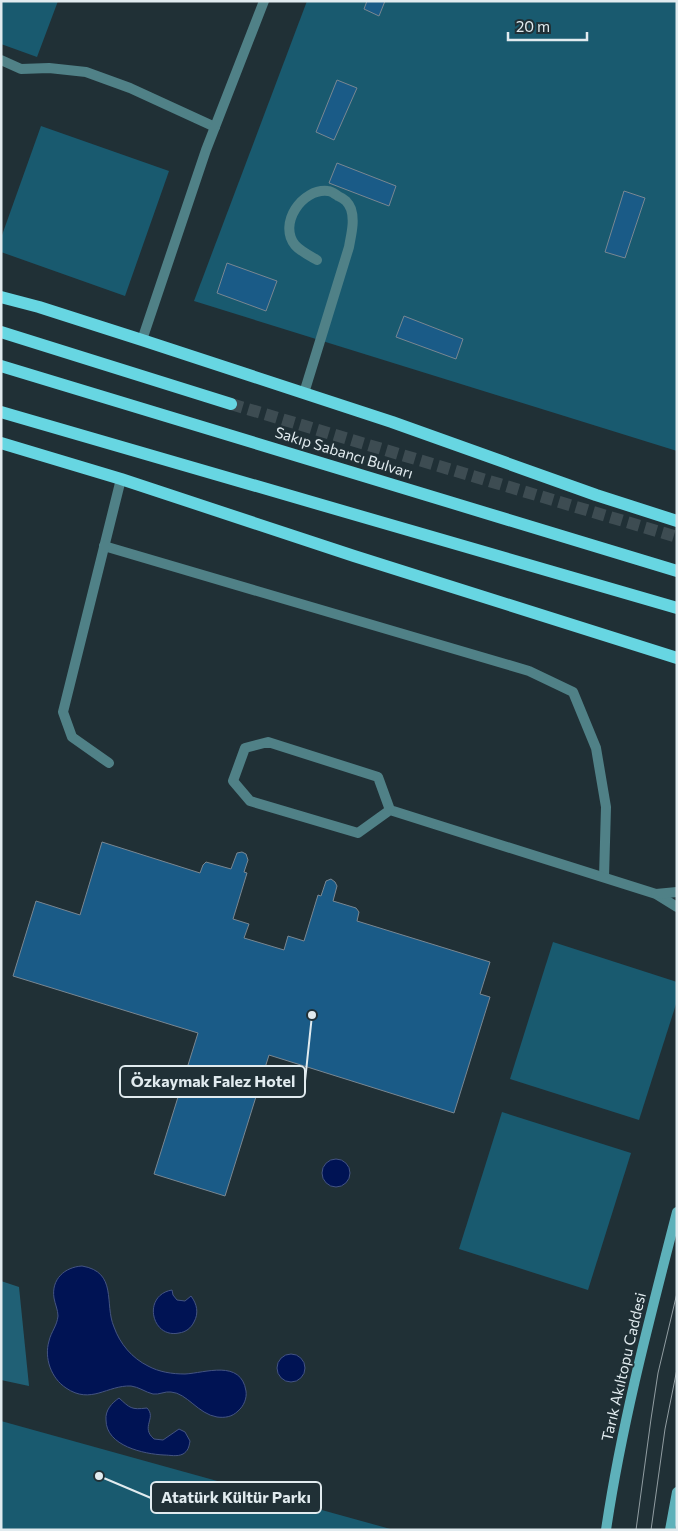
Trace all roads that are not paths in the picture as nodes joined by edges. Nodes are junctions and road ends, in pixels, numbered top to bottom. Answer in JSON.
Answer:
{"nodes":[{"id":1,"x":264,"y":1,"type":"edge"},
{"id":2,"x":1,"y":60,"type":"edge"},
{"id":3,"x":215,"y":127,"type":"junction"},
{"id":4,"x":317,"y":260,"type":"dead end"},
{"id":5,"x":1,"y":297,"type":"edge"},
{"id":6,"x":1,"y":332,"type":"edge"},
{"id":7,"x":142,"y":340,"type":"junction"},
{"id":8,"x":1,"y":366,"type":"edge"},
{"id":9,"x":304,"y":393,"type":"junction"},
{"id":10,"x":231,"y":404,"type":"tunnel mouth"},
{"id":11,"x":1,"y":412,"type":"edge"},
{"id":12,"x":1,"y":443,"type":"edge"},
{"id":13,"x":121,"y":479,"type":"junction"},
{"id":14,"x":677,"y":521,"type":"edge"},
{"id":15,"x":104,"y":546,"type":"junction"},
{"id":16,"x":677,"y":571,"type":"edge"},
{"id":17,"x":677,"y":608,"type":"edge"},
{"id":18,"x":677,"y":658,"type":"edge"},
{"id":19,"x":109,"y":763,"type":"dead end"},
{"id":20,"x":390,"y":810,"type":"junction"},
{"id":21,"x":604,"y":877,"type":"junction"},
{"id":22,"x":677,"y":892,"type":"edge"},
{"id":23,"x":656,"y":894,"type":"junction"},
{"id":24,"x":677,"y":906,"type":"edge"},
{"id":25,"x":677,"y":1212,"type":"edge"},
{"id":26,"x":676,"y":1495,"type":"edge"},
{"id":27,"x":606,"y":1530,"type":"edge"},
{"id":28,"x":670,"y":1530,"type":"edge"}],
"edges":[{"from":1,"to":3,"type":"street"},
{"from":2,"to":3,"type":"street"},
{"from":3,"to":7,"type":"street"},
{"from":4,"to":9,"type":"street"},
{"from":5,"to":7,"type":"main road"},
{"from":6,"to":10,"type":"main road"},
{"from":7,"to":9,"type":"main road"},
{"from":8,"to":16,"type":"main road","name":"Sakıp Sabancı Bulvarı"},
{"from":9,"to":14,"type":"main road"},
{"from":11,"to":17,"type":"main road"},
{"from":12,"to":13,"type":"main road"},
{"from":13,"to":15,"type":"street"},
{"from":13,"to":18,"type":"main road"},
{"from":15,"to":19,"type":"street"},
{"from":15,"to":21,"type":"street"},
{"from":20,"to":20,"type":"street"},
{"from":20,"to":21,"type":"street"},
{"from":21,"to":23,"type":"street"},
{"from":22,"to":23,"type":"street"},
{"from":23,"to":24,"type":"street"},
{"from":25,"to":27,"type":"main road","name":"Tarık Akıltopu Caddesi"},
{"from":26,"to":28,"type":"main road"}]}
